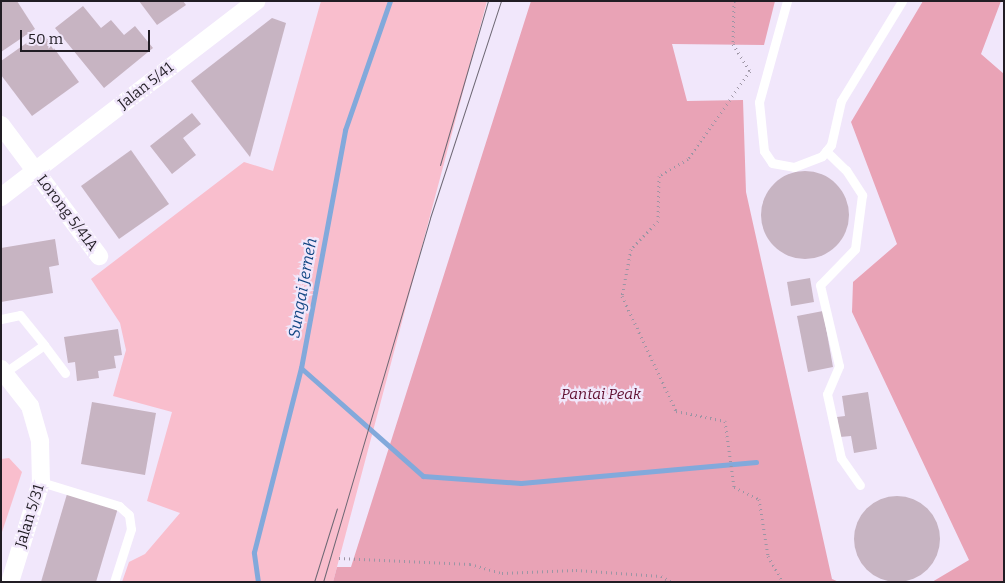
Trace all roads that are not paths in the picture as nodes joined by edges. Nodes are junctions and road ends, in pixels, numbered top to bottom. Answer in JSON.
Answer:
{"nodes":[{"id":1,"x":256,"y":1,"type":"edge"},
{"id":2,"x":787,"y":1,"type":"edge"},
{"id":3,"x":902,"y":1,"type":"edge"},
{"id":4,"x":1,"y":125,"type":"edge"},
{"id":5,"x":826,"y":151,"type":"junction"},
{"id":6,"x":35,"y":171,"type":"junction"},
{"id":7,"x":1,"y":197,"type":"edge"},
{"id":8,"x":99,"y":256,"type":"dead end"},
{"id":9,"x":1,"y":319,"type":"edge"},
{"id":10,"x":44,"y":345,"type":"junction"},
{"id":11,"x":2,"y":371,"type":"edge"},
{"id":12,"x":65,"y":373,"type":"dead end"},
{"id":13,"x":41,"y":482,"type":"junction"},
{"id":14,"x":860,"y":485,"type":"dead end"},
{"id":15,"x":10,"y":582,"type":"edge"},
{"id":16,"x":114,"y":582,"type":"edge"}],
"edges":[{"from":1,"to":6,"type":"street","name":"Jalan 5/41"},
{"from":2,"to":5,"type":"lane"},
{"from":3,"to":5,"type":"lane"},
{"from":4,"to":6,"type":"street","name":"Lorong 5/41A"},
{"from":5,"to":14,"type":"lane"},
{"from":6,"to":7,"type":"street","name":"Jalan 5/41"},
{"from":6,"to":8,"type":"street","name":"Lorong 5/41A"},
{"from":9,"to":10,"type":"lane"},
{"from":10,"to":11,"type":"lane"},
{"from":10,"to":12,"type":"lane"},
{"from":11,"to":13,"type":"street","name":"Jalan 5/31"},
{"from":13,"to":15,"type":"street","name":"Jalan 5/31"},
{"from":13,"to":16,"type":"lane"}]}
